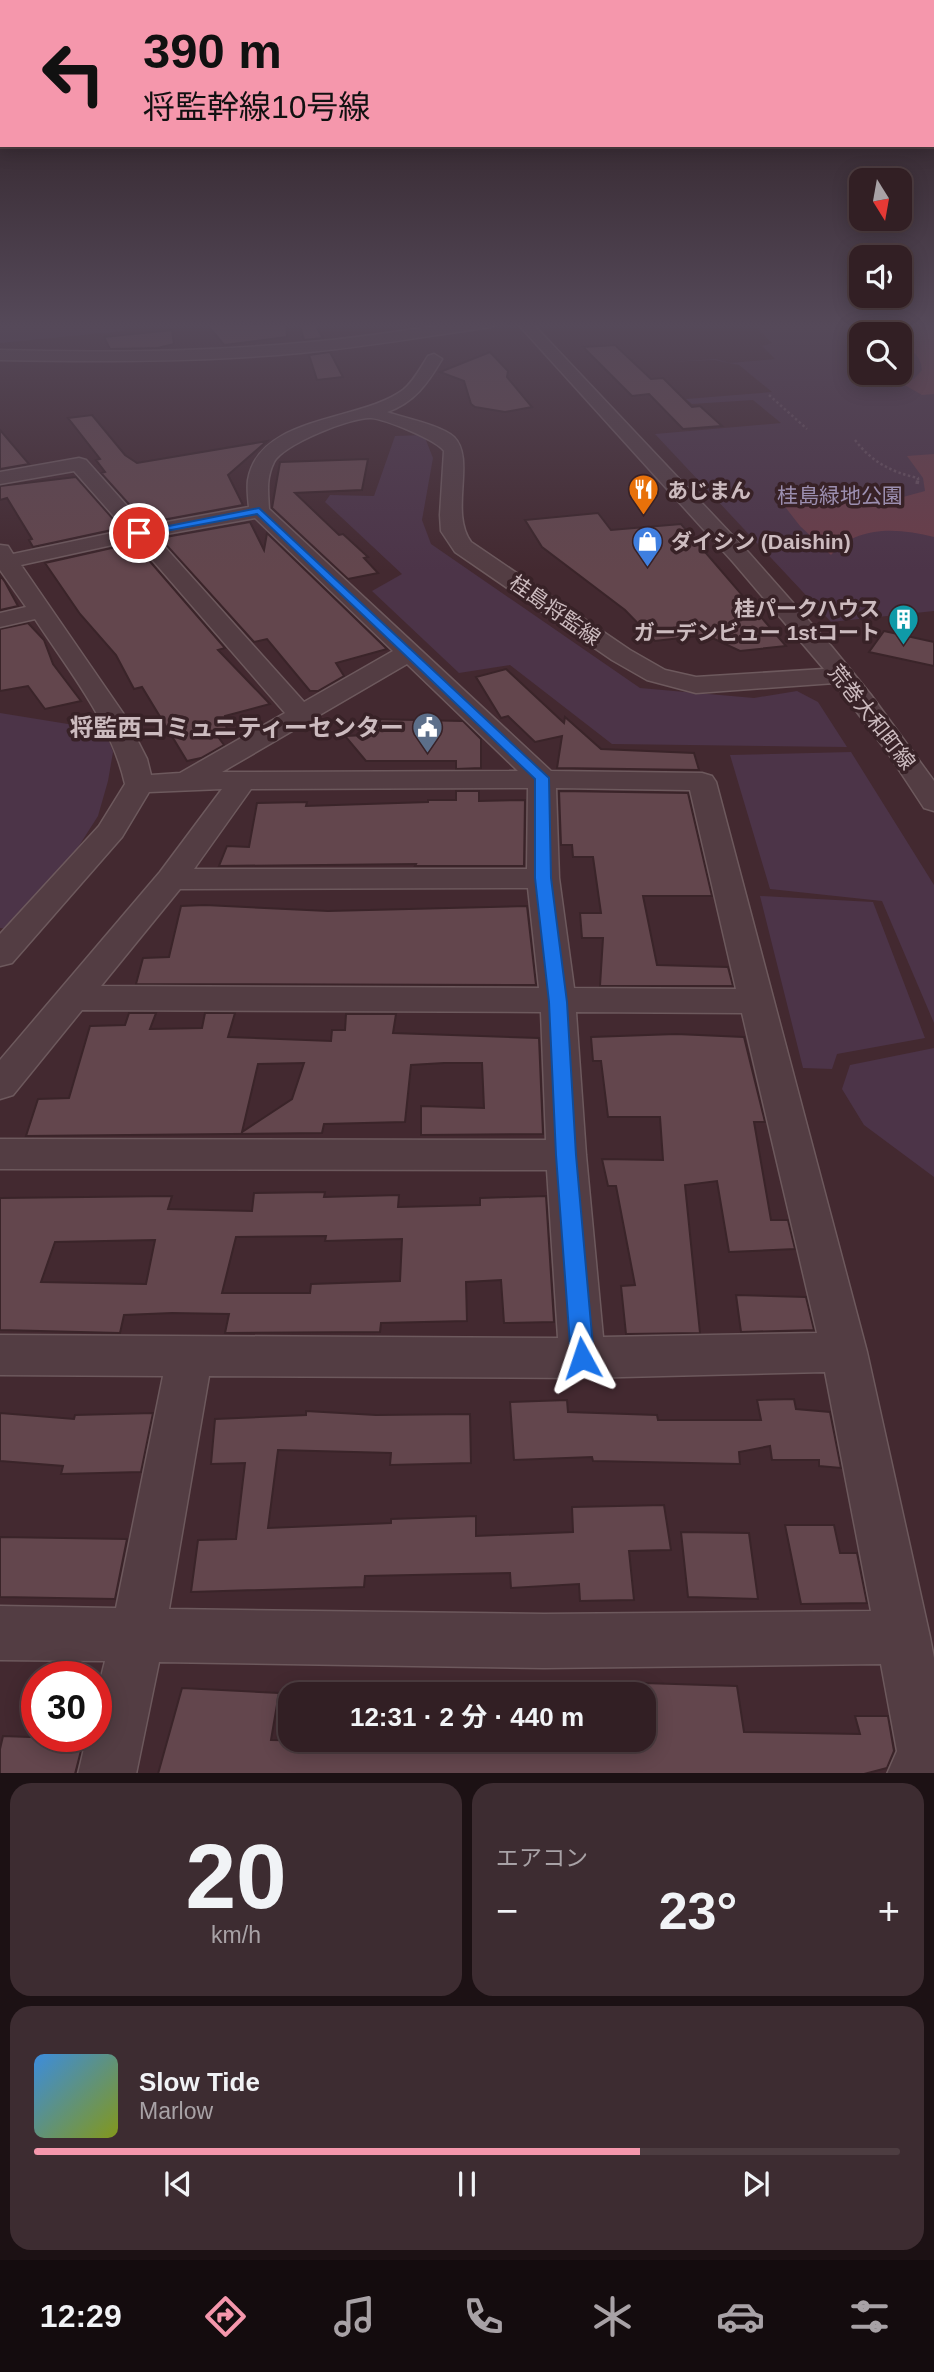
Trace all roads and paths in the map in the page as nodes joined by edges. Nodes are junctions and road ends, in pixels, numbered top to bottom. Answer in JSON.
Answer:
{"nodes":[{"id":1,"x":387,"y":406,"type":"edge"},
{"id":2,"x":600,"y":406,"type":"edge"},
{"id":3,"x":780,"y":406,"type":"edge"},
{"id":4,"x":369,"y":412,"type":"junction"},
{"id":5,"x":807,"y":429,"type":"dead end"},
{"id":6,"x":855,"y":440,"type":"dead end"},
{"id":7,"x":0,"y":478,"type":"edge"},
{"id":8,"x":917,"y":484,"type":"dead end"},
{"id":9,"x":259,"y":511,"type":"junction"},
{"id":10,"x":139,"y":533,"type":"junction"},
{"id":11,"x":2,"y":559,"type":"edge"},
{"id":12,"x":40,"y":611,"type":"junction"},
{"id":13,"x":0,"y":620,"type":"edge"},
{"id":14,"x":409,"y":652,"type":"junction"},
{"id":15,"x":841,"y":676,"type":"junction"},
{"id":16,"x":300,"y":714,"type":"junction"},
{"id":17,"x":542,"y":778,"type":"junction"},
{"id":18,"x":190,"y":779,"type":"junction"},
{"id":19,"x":242,"y":782,"type":"junction"},
{"id":20,"x":139,"y":784,"type":"junction"},
{"id":21,"x":934,"y":802,"type":"edge"},
{"id":22,"x":543,"y":878,"type":"junction"},
{"id":23,"x":171,"y":879,"type":"junction"},
{"id":24,"x":0,"y":955,"type":"edge"},
{"id":25,"x":72,"y":999,"type":"junction"},
{"id":26,"x":758,"y":1001,"type":"junction"},
{"id":27,"x":558,"y":1002,"type":"junction"},
{"id":28,"x":0,"y":1085,"type":"edge"},
{"id":29,"x":0,"y":1154,"type":"edge"},
{"id":30,"x":566,"y":1155,"type":"junction"},
{"id":31,"x":844,"y":1352,"type":"junction"},
{"id":32,"x":0,"y":1355,"type":"edge"},
{"id":33,"x":190,"y":1356,"type":"junction"},
{"id":34,"x":582,"y":1358,"type":"junction"},
{"id":35,"x":0,"y":1633,"type":"edge"},
{"id":36,"x":138,"y":1633,"type":"junction"},
{"id":37,"x":903,"y":1637,"type":"junction"},
{"id":38,"x":107,"y":1773,"type":"edge"},
{"id":39,"x":916,"y":1773,"type":"edge"}],
"edges":[{"from":1,"to":4,"type":"street"},
{"from":2,"to":15,"type":"street","name":"荒巻大和町線"},
{"from":3,"to":5,"type":"path"},
{"from":4,"to":9,"type":"street"},
{"from":4,"to":15,"type":"street","name":"桂島将監線"},
{"from":6,"to":8,"type":"path"},
{"from":7,"to":10,"type":"street"},
{"from":9,"to":10,"type":"street"},
{"from":9,"to":14,"type":"street"},
{"from":10,"to":11,"type":"street"},
{"from":10,"to":16,"type":"street"},
{"from":11,"to":12,"type":"street"},
{"from":12,"to":13,"type":"street"},
{"from":12,"to":20,"type":"street"},
{"from":14,"to":16,"type":"street"},
{"from":14,"to":17,"type":"street"},
{"from":15,"to":21,"type":"street","name":"荒巻大和町線"},
{"from":16,"to":18,"type":"street"},
{"from":17,"to":19,"type":"street"},
{"from":17,"to":22,"type":"street"},
{"from":17,"to":26,"type":"street"},
{"from":18,"to":19,"type":"street"},
{"from":18,"to":20,"type":"street"},
{"from":19,"to":23,"type":"street"},
{"from":20,"to":24,"type":"street"},
{"from":22,"to":23,"type":"street"},
{"from":22,"to":27,"type":"street"},
{"from":23,"to":25,"type":"street"},
{"from":25,"to":27,"type":"street"},
{"from":25,"to":28,"type":"street"},
{"from":26,"to":27,"type":"street"},
{"from":26,"to":31,"type":"street"},
{"from":27,"to":30,"type":"street"},
{"from":29,"to":30,"type":"street"},
{"from":30,"to":34,"type":"street"},
{"from":31,"to":34,"type":"street"},
{"from":31,"to":37,"type":"street"},
{"from":32,"to":33,"type":"street"},
{"from":33,"to":34,"type":"street"},
{"from":33,"to":36,"type":"street"},
{"from":35,"to":36,"type":"street"},
{"from":36,"to":37,"type":"street"},
{"from":36,"to":38,"type":"street"},
{"from":37,"to":39,"type":"street"}]}
